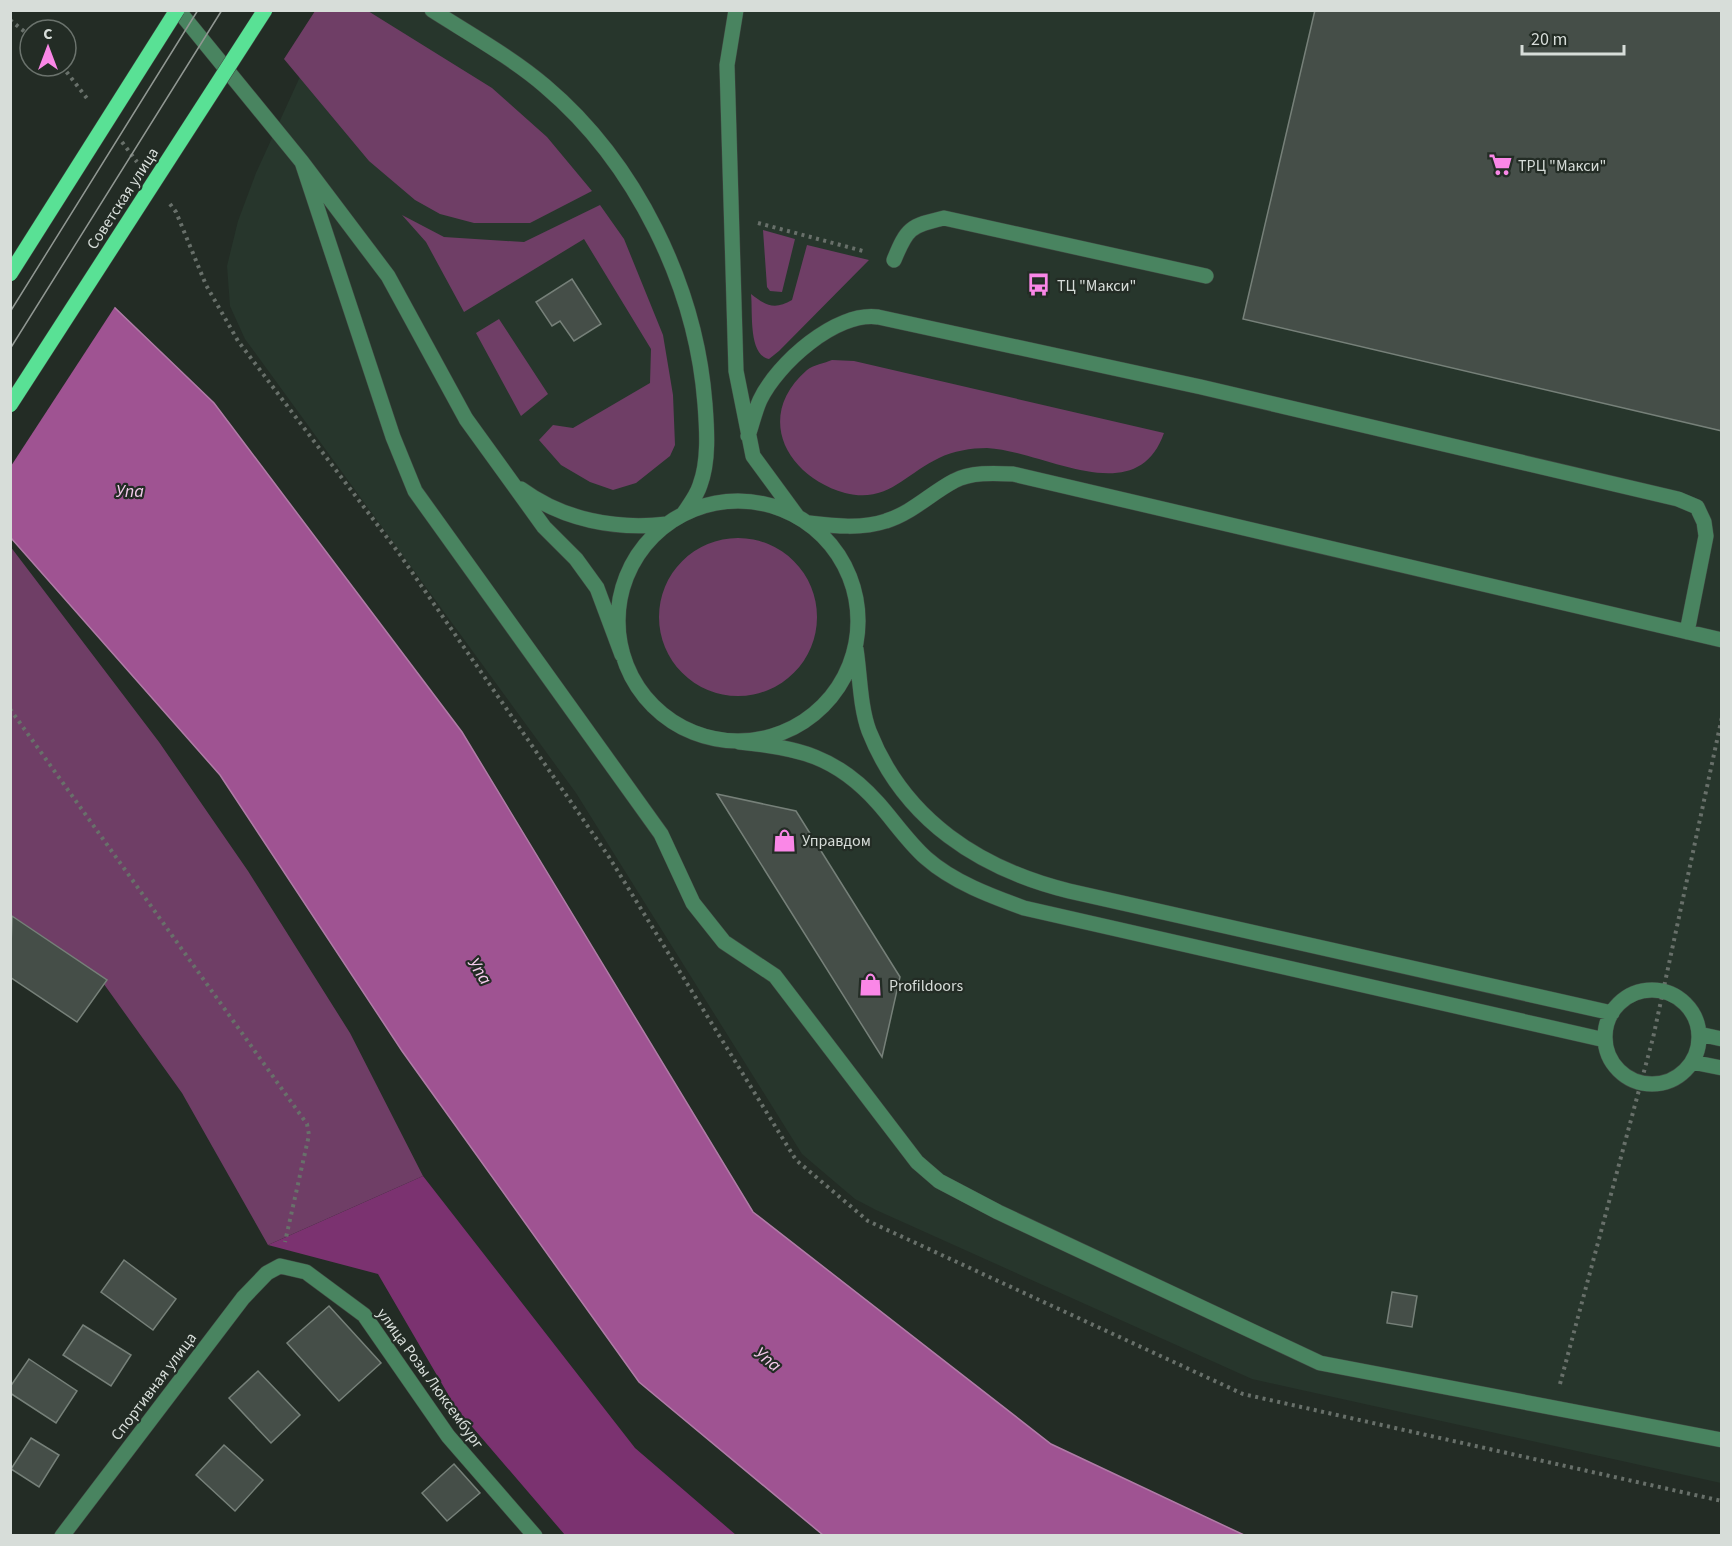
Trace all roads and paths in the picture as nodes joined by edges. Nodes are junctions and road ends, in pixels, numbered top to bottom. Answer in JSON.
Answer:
{"nodes":[{"id":1,"x":178,"y":10,"type":"edge"},
{"id":2,"x":265,"y":10,"type":"edge"},
{"id":3,"x":432,"y":10,"type":"edge"},
{"id":4,"x":736,"y":10,"type":"edge"},
{"id":5,"x":72,"y":78,"type":"edge"},
{"id":6,"x":91,"y":102,"type":"dead end"},
{"id":7,"x":119,"y":139,"type":"dead end"},
{"id":8,"x":302,"y":162,"type":"junction"},
{"id":9,"x":141,"y":166,"type":"dead end"},
{"id":10,"x":169,"y":203,"type":"dead end"},
{"id":11,"x":758,"y":223,"type":"dead end"},
{"id":12,"x":863,"y":251,"type":"dead end"},
{"id":13,"x":894,"y":260,"type":"dead end"},
{"id":14,"x":10,"y":274,"type":"edge"},
{"id":15,"x":1206,"y":276,"type":"dead end"},
{"id":16,"x":10,"y":405,"type":"edge"},
{"id":17,"x":748,"y":436,"type":"junction"},
{"id":18,"x":507,"y":478,"type":"junction"},
{"id":19,"x":684,"y":513,"type":"junction"},
{"id":20,"x":803,"y":520,"type":"junction"},
{"id":21,"x":667,"y":524,"type":"junction"},
{"id":22,"x":1687,"y":632,"type":"junction"},
{"id":23,"x":1722,"y":640,"type":"edge"},
{"id":24,"x":856,"y":649,"type":"junction"},
{"id":25,"x":622,"y":655,"type":"junction"},
{"id":26,"x":10,"y":709,"type":"edge"},
{"id":27,"x":1722,"y":717,"type":"edge"},
{"id":28,"x":739,"y":742,"type":"junction"},
{"id":29,"x":1663,"y":992,"type":"junction"},
{"id":30,"x":1612,"y":1013,"type":"junction"},
{"id":31,"x":1699,"y":1034,"type":"junction"},
{"id":32,"x":1722,"y":1039,"type":"edge"},
{"id":33,"x":1605,"y":1040,"type":"junction"},
{"id":34,"x":1692,"y":1062,"type":"junction"},
{"id":35,"x":1722,"y":1068,"type":"edge"},
{"id":36,"x":1641,"y":1082,"type":"junction"},
{"id":37,"x":280,"y":1266,"type":"junction"},
{"id":38,"x":1553,"y":1408,"type":"junction"},
{"id":39,"x":1722,"y":1440,"type":"edge"},
{"id":40,"x":1722,"y":1501,"type":"edge"},
{"id":41,"x":62,"y":1536,"type":"edge"},
{"id":42,"x":535,"y":1536,"type":"edge"}],
"edges":[{"from":1,"to":8,"type":"street"},
{"from":1,"to":14,"type":"main road","bridge":true},
{"from":2,"to":16,"type":"main road","name":"Советская улица","bridge":true},
{"from":3,"to":19,"type":"street"},
{"from":4,"to":17,"type":"street"},
{"from":5,"to":6,"type":"path"},
{"from":7,"to":9,"type":"path"},
{"from":8,"to":18,"type":"street"},
{"from":8,"to":38,"type":"street"},
{"from":10,"to":40,"type":"path"},
{"from":11,"to":12,"type":"path"},
{"from":13,"to":15,"type":"street"},
{"from":17,"to":20,"type":"street"},
{"from":17,"to":22,"type":"street"},
{"from":18,"to":21,"type":"street"},
{"from":18,"to":25,"type":"street"},
{"from":19,"to":20,"type":"street"},
{"from":19,"to":21,"type":"street"},
{"from":20,"to":22,"type":"street"},
{"from":20,"to":24,"type":"street"},
{"from":21,"to":25,"type":"street"},
{"from":22,"to":23,"type":"street"},
{"from":24,"to":28,"type":"street"},
{"from":24,"to":30,"type":"street"},
{"from":25,"to":28,"type":"street"},
{"from":26,"to":37,"type":"path"},
{"from":27,"to":29,"type":"path"},
{"from":28,"to":33,"type":"street"},
{"from":29,"to":30,"type":"street"},
{"from":29,"to":31,"type":"street"},
{"from":29,"to":36,"type":"path"},
{"from":30,"to":33,"type":"street"},
{"from":31,"to":32,"type":"street"},
{"from":31,"to":34,"type":"street"},
{"from":33,"to":36,"type":"street"},
{"from":34,"to":35,"type":"street"},
{"from":34,"to":36,"type":"street"},
{"from":36,"to":38,"type":"path"},
{"from":37,"to":41,"type":"street","name":"Спортивная улица"},
{"from":37,"to":42,"type":"street","name":"улица Розы Люксембург"},
{"from":38,"to":39,"type":"street"}]}
